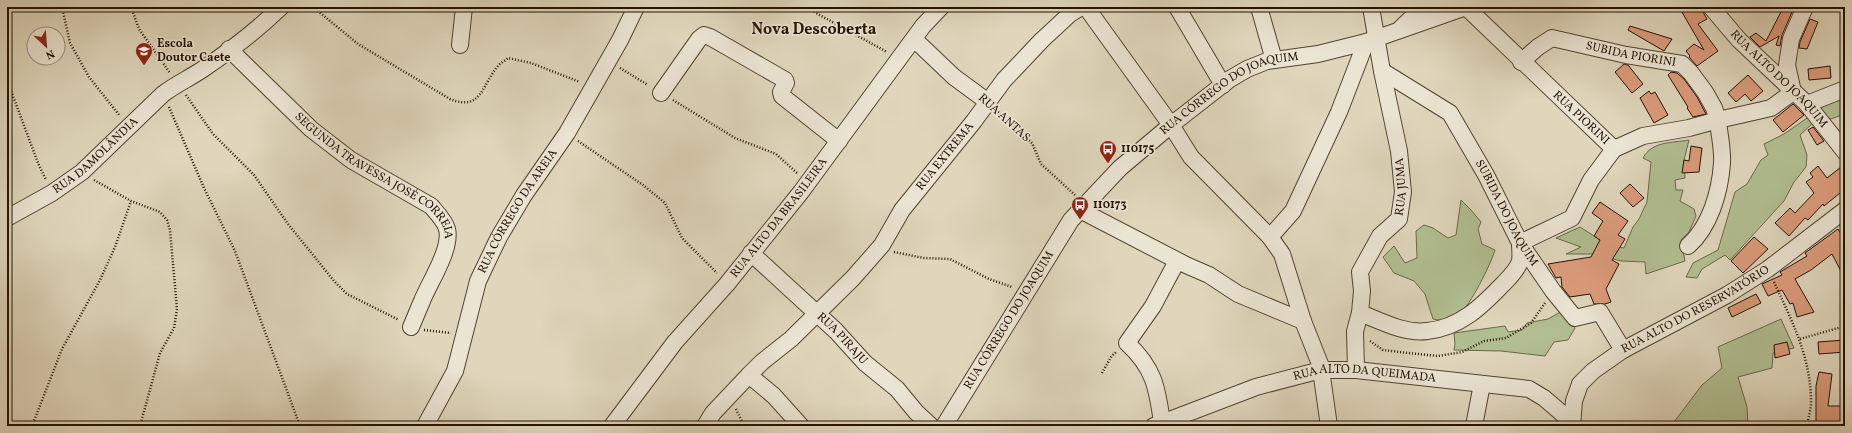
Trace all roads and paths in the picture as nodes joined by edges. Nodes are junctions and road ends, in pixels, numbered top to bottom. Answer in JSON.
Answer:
{"nodes":[{"id":1,"x":62,"y":7,"type":"edge"},
{"id":2,"x":131,"y":7,"type":"edge"},
{"id":3,"x":281,"y":7,"type":"edge"},
{"id":4,"x":313,"y":7,"type":"edge"},
{"id":5,"x":464,"y":7,"type":"edge"},
{"id":6,"x":636,"y":7,"type":"edge"},
{"id":7,"x":810,"y":7,"type":"edge"},
{"id":8,"x":941,"y":7,"type":"edge"},
{"id":9,"x":1086,"y":7,"type":"edge"},
{"id":10,"x":1177,"y":7,"type":"edge"},
{"id":11,"x":1259,"y":7,"type":"edge"},
{"id":12,"x":1371,"y":7,"type":"edge"},
{"id":13,"x":1423,"y":7,"type":"edge"},
{"id":14,"x":1466,"y":7,"type":"edge"},
{"id":15,"x":1711,"y":7,"type":"edge"},
{"id":16,"x":1805,"y":7,"type":"edge"},
{"id":17,"x":1840,"y":7,"type":"edge"},
{"id":18,"x":1072,"y":9,"type":"edge"},
{"id":19,"x":1845,"y":9,"type":"edge"},
{"id":20,"x":1396,"y":33,"type":"junction"},
{"id":21,"x":914,"y":38,"type":"junction"},
{"id":22,"x":1371,"y":41,"type":"junction"},
{"id":23,"x":460,"y":45,"type":"dead end"},
{"id":24,"x":230,"y":49,"type":"junction"},
{"id":25,"x":899,"y":59,"type":"junction"},
{"id":26,"x":1274,"y":60,"type":"junction"},
{"id":27,"x":608,"y":61,"type":"junction"},
{"id":28,"x":1521,"y":62,"type":"junction"},
{"id":29,"x":1382,"y":70,"type":"junction"},
{"id":30,"x":7,"y":80,"type":"edge"},
{"id":31,"x":178,"y":83,"type":"junction"},
{"id":32,"x":1223,"y":85,"type":"junction"},
{"id":33,"x":594,"y":87,"type":"junction"},
{"id":34,"x":1845,"y":88,"type":"edge"},
{"id":35,"x":1793,"y":92,"type":"junction"},
{"id":36,"x":661,"y":93,"type":"junction"},
{"id":37,"x":163,"y":94,"type":"junction"},
{"id":38,"x":988,"y":102,"type":"junction"},
{"id":39,"x":1807,"y":104,"type":"junction"},
{"id":40,"x":1718,"y":120,"type":"junction"},
{"id":41,"x":128,"y":126,"type":"junction"},
{"id":42,"x":1171,"y":126,"type":"junction"},
{"id":43,"x":567,"y":133,"type":"junction"},
{"id":44,"x":839,"y":141,"type":"junction"},
{"id":45,"x":1614,"y":149,"type":"junction"},
{"id":46,"x":1845,"y":152,"type":"edge"},
{"id":47,"x":82,"y":172,"type":"junction"},
{"id":48,"x":808,"y":183,"type":"junction"},
{"id":49,"x":52,"y":193,"type":"junction"},
{"id":50,"x":131,"y":201,"type":"junction"},
{"id":51,"x":1083,"y":208,"type":"junction"},
{"id":52,"x":1845,"y":210,"type":"edge"},
{"id":53,"x":7,"y":218,"type":"edge"},
{"id":54,"x":1270,"y":237,"type":"junction"},
{"id":55,"x":1520,"y":243,"type":"junction"},
{"id":56,"x":882,"y":245,"type":"junction"},
{"id":57,"x":1688,"y":246,"type":"dead end"},
{"id":58,"x":751,"y":253,"type":"junction"},
{"id":59,"x":1178,"y":261,"type":"junction"},
{"id":60,"x":1768,"y":269,"type":"junction"},
{"id":61,"x":727,"y":284,"type":"junction"},
{"id":62,"x":1025,"y":293,"type":"junction"},
{"id":63,"x":1360,"y":313,"type":"junction"},
{"id":64,"x":818,"y":314,"type":"junction"},
{"id":65,"x":1303,"y":321,"type":"junction"},
{"id":66,"x":1845,"y":326,"type":"edge"},
{"id":67,"x":412,"y":327,"type":"junction"},
{"id":68,"x":465,"y":334,"type":"junction"},
{"id":69,"x":1800,"y":339,"type":"junction"},
{"id":70,"x":1127,"y":343,"type":"junction"},
{"id":71,"x":1623,"y":350,"type":"junction"},
{"id":72,"x":1321,"y":370,"type":"junction"},
{"id":73,"x":1356,"y":370,"type":"junction"},
{"id":74,"x":1102,"y":372,"type":"dead end"},
{"id":75,"x":749,"y":375,"type":"junction"},
{"id":76,"x":1482,"y":384,"type":"junction"},
{"id":77,"x":1158,"y":424,"type":"edge"},
{"id":78,"x":1572,"y":424,"type":"edge"},
{"id":79,"x":32,"y":426,"type":"edge"},
{"id":80,"x":140,"y":426,"type":"edge"},
{"id":81,"x":300,"y":426,"type":"edge"},
{"id":82,"x":425,"y":426,"type":"edge"},
{"id":83,"x":612,"y":426,"type":"edge"},
{"id":84,"x":705,"y":426,"type":"edge"},
{"id":85,"x":801,"y":426,"type":"edge"},
{"id":86,"x":931,"y":426,"type":"edge"},
{"id":87,"x":944,"y":426,"type":"edge"},
{"id":88,"x":1329,"y":426,"type":"edge"},
{"id":89,"x":1474,"y":426,"type":"edge"},
{"id":90,"x":1807,"y":426,"type":"edge"}],
"edges":[{"from":1,"to":41,"type":"path"},
{"from":2,"to":31,"type":"path"},
{"from":3,"to":24,"type":"street","name":"RUA DAMOLÂNDIA"},
{"from":4,"to":33,"type":"path"},
{"from":5,"to":23,"type":"street"},
{"from":6,"to":27,"type":"street","name":"RUA CÓRREGO DA AREIA"},
{"from":7,"to":25,"type":"path"},
{"from":8,"to":21,"type":"street","name":"RUA ALTO DA BRASILEIRA"},
{"from":9,"to":42,"type":"street"},
{"from":10,"to":32,"type":"street"},
{"from":11,"to":26,"type":"street"},
{"from":12,"to":22,"type":"street","name":"RUA JUMA"},
{"from":13,"to":20,"type":"street"},
{"from":14,"to":20,"type":"street","name":"RUA CÓRREGO DO JOAQUIM"},
{"from":14,"to":28,"type":"street","name":"RUA PIORINI"},
{"from":15,"to":35,"type":"street","name":"RUA ALTO DO JOAQUIM"},
{"from":16,"to":35,"type":"street"},
{"from":17,"to":19,"type":"path"},
{"from":18,"to":38,"type":"street","name":"RUA EXTREMA"},
{"from":20,"to":22,"type":"street","name":"RUA CÓRREGO DO JOAQUIM"},
{"from":21,"to":25,"type":"street","name":"RUA ALTO DA BRASILEIRA"},
{"from":21,"to":38,"type":"street","name":"RUA ANTAS"},
{"from":22,"to":26,"type":"street","name":"RUA CÓRREGO DO JOAQUIM"},
{"from":22,"to":29,"type":"street","name":"RUA JUMA"},
{"from":22,"to":54,"type":"street"},
{"from":24,"to":31,"type":"street","name":"RUA DAMOLÂNDIA"},
{"from":24,"to":67,"type":"street","name":"SEGUNDA TRAVESSA JOSÉ CORREIA"},
{"from":25,"to":44,"type":"street","name":"RUA ALTO DA BRASILEIRA"},
{"from":26,"to":32,"type":"street","name":"RUA CÓRREGO DO JOAQUIM"},
{"from":27,"to":33,"type":"street","name":"RUA CÓRREGO DA AREIA"},
{"from":27,"to":36,"type":"path"},
{"from":28,"to":40,"type":"street","name":"SUBIDA PIORINI"},
{"from":28,"to":45,"type":"street","name":"RUA PIORINI"},
{"from":29,"to":55,"type":"street","name":"SUBIDA DO JOAQUIM"},
{"from":29,"to":63,"type":"street","name":"RUA JUMA"},
{"from":30,"to":49,"type":"path"},
{"from":31,"to":37,"type":"street","name":"RUA DAMOLÂNDIA"},
{"from":31,"to":67,"type":"path"},
{"from":32,"to":42,"type":"street","name":"RUA CÓRREGO DO JOAQUIM"},
{"from":33,"to":43,"type":"street","name":"RUA CÓRREGO DA AREIA"},
{"from":34,"to":39,"type":"street"},
{"from":35,"to":39,"type":"street","name":"RUA ALTO DO JOAQUIM"},
{"from":35,"to":40,"type":"street"},
{"from":36,"to":44,"type":"street"},
{"from":36,"to":48,"type":"path"},
{"from":37,"to":41,"type":"street","name":"RUA DAMOLÂNDIA"},
{"from":37,"to":81,"type":"path"},
{"from":38,"to":51,"type":"path","name":"RUA ANTAS"},
{"from":38,"to":56,"type":"street","name":"RUA EXTREMA"},
{"from":39,"to":46,"type":"street","name":"RUA ALTO DO JOAQUIM"},
{"from":40,"to":45,"type":"street"},
{"from":40,"to":57,"type":"street","name":"SUBIDA PIORINI"},
{"from":41,"to":47,"type":"street","name":"RUA DAMOLÂNDIA"},
{"from":42,"to":51,"type":"street","name":"RUA CÓRREGO DO JOAQUIM"},
{"from":42,"to":54,"type":"street"},
{"from":43,"to":61,"type":"path"},
{"from":43,"to":68,"type":"street","name":"RUA CÓRREGO DA AREIA"},
{"from":44,"to":48,"type":"street","name":"RUA ALTO DA BRASILEIRA"},
{"from":45,"to":55,"type":"street","name":"RUA PIORINI"},
{"from":47,"to":49,"type":"street","name":"RUA DAMOLÂNDIA"},
{"from":47,"to":50,"type":"path"},
{"from":48,"to":58,"type":"street","name":"RUA ALTO DA BRASILEIRA"},
{"from":49,"to":53,"type":"street","name":"RUA DAMOLÂNDIA"},
{"from":50,"to":79,"type":"path"},
{"from":50,"to":80,"type":"path"},
{"from":51,"to":59,"type":"street"},
{"from":51,"to":62,"type":"street","name":"RUA CÓRREGO DO JOAQUIM"},
{"from":52,"to":60,"type":"street","name":"RUA ALTO DO RESERVATÓRIO"},
{"from":54,"to":65,"type":"street"},
{"from":55,"to":63,"type":"street"},
{"from":55,"to":71,"type":"street","name":"SUBIDA DO JOAQUIM"},
{"from":56,"to":62,"type":"path"},
{"from":56,"to":64,"type":"street","name":"RUA EXTREMA"},
{"from":58,"to":61,"type":"street","name":"RUA ALTO DA BRASILEIRA"},
{"from":58,"to":64,"type":"street","name":"RUA PIRAJU"},
{"from":59,"to":65,"type":"street"},
{"from":59,"to":70,"type":"street"},
{"from":60,"to":69,"type":"path"},
{"from":60,"to":71,"type":"street","name":"RUA ALTO DO RESERVATÓRIO"},
{"from":61,"to":83,"type":"street","name":"RUA ALTO DA BRASILEIRA"},
{"from":62,"to":87,"type":"street","name":"RUA CÓRREGO DO JOAQUIM"},
{"from":63,"to":73,"type":"street","name":"RUA JUMA"},
{"from":64,"to":75,"type":"street","name":"RUA EXTREMA"},
{"from":64,"to":86,"type":"street","name":"RUA PIRAJU"},
{"from":65,"to":72,"type":"street"},
{"from":66,"to":69,"type":"path"},
{"from":67,"to":68,"type":"path"},
{"from":68,"to":82,"type":"street","name":"RUA CÓRREGO DA AREIA"},
{"from":69,"to":90,"type":"path"},
{"from":70,"to":74,"type":"path"},
{"from":70,"to":77,"type":"street"},
{"from":71,"to":78,"type":"street","name":"RUA ALTO DO RESERVATÓRIO"},
{"from":72,"to":73,"type":"street","name":"RUA ALTO DA QUEIMADA"},
{"from":72,"to":77,"type":"street","name":"RUA ALTO DA QUEIMADA"},
{"from":72,"to":88,"type":"street"},
{"from":73,"to":76,"type":"street","name":"RUA ALTO DA QUEIMADA"},
{"from":75,"to":84,"type":"street","name":"RUA EXTREMA"},
{"from":75,"to":85,"type":"street"},
{"from":76,"to":78,"type":"street","name":"RUA ALTO DA QUEIMADA"},
{"from":76,"to":89,"type":"street"}]}
